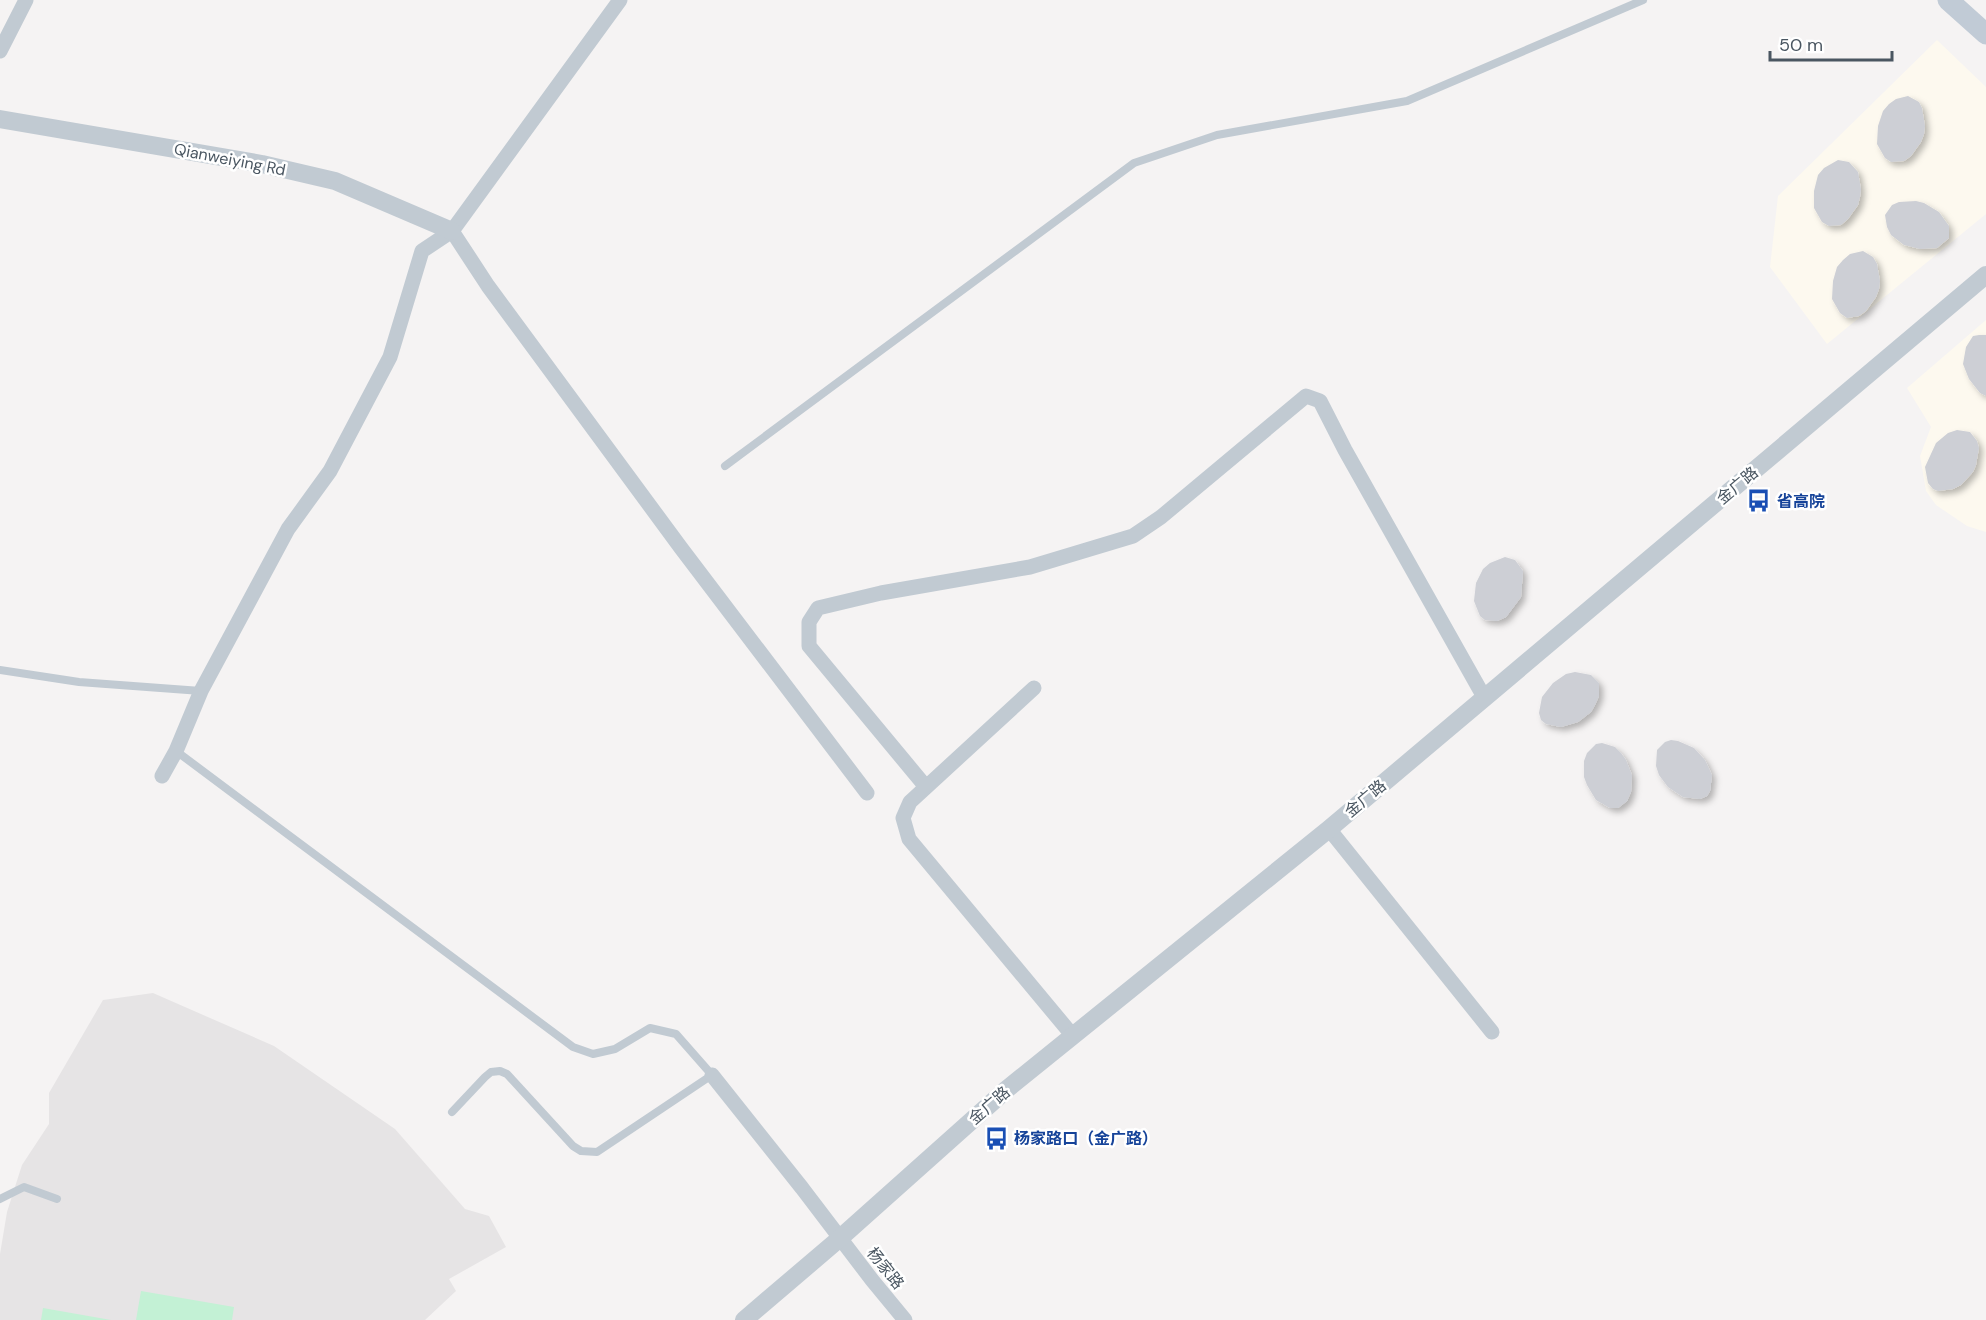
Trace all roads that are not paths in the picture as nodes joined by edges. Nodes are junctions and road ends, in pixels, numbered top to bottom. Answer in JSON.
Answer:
{"nodes":[{"id":1,"x":26,"y":0,"type":"edge"},
{"id":2,"x":620,"y":0,"type":"edge"},
{"id":3,"x":1644,"y":0,"type":"edge"},
{"id":4,"x":1948,"y":0,"type":"edge"},
{"id":5,"x":1986,"y":34,"type":"edge"},
{"id":6,"x":0,"y":51,"type":"edge"},
{"id":7,"x":0,"y":119,"type":"edge"},
{"id":8,"x":452,"y":231,"type":"junction"},
{"id":9,"x":1986,"y":275,"type":"edge"},
{"id":10,"x":725,"y":466,"type":"dead end"},
{"id":11,"x":0,"y":670,"type":"edge"},
{"id":12,"x":1034,"y":688,"type":"dead end"},
{"id":13,"x":201,"y":691,"type":"junction"},
{"id":14,"x":1484,"y":697,"type":"junction"},
{"id":15,"x":176,"y":751,"type":"junction"},
{"id":16,"x":162,"y":776,"type":"dead end"},
{"id":17,"x":926,"y":787,"type":"junction"},
{"id":18,"x":867,"y":793,"type":"dead end"},
{"id":19,"x":1329,"y":829,"type":"junction"},
{"id":20,"x":1492,"y":1032,"type":"dead end"},
{"id":21,"x":1073,"y":1036,"type":"junction"},
{"id":22,"x":712,"y":1075,"type":"junction"},
{"id":23,"x":452,"y":1112,"type":"dead end"},
{"id":24,"x":0,"y":1199,"type":"edge"},
{"id":25,"x":57,"y":1199,"type":"dead end"},
{"id":26,"x":839,"y":1239,"type":"junction"},
{"id":27,"x":744,"y":1320,"type":"edge"},
{"id":28,"x":905,"y":1320,"type":"edge"}],
"edges":[{"from":1,"to":6,"type":"street"},
{"from":2,"to":8,"type":"street"},
{"from":3,"to":10,"type":"lane"},
{"from":4,"to":5,"type":"main road"},
{"from":7,"to":8,"type":"street","name":"Qianweiying Rd"},
{"from":8,"to":13,"type":"street"},
{"from":8,"to":18,"type":"street"},
{"from":9,"to":14,"type":"street","name":"金广路"},
{"from":11,"to":13,"type":"lane"},
{"from":12,"to":17,"type":"street"},
{"from":13,"to":15,"type":"street"},
{"from":14,"to":17,"type":"street"},
{"from":14,"to":19,"type":"street","name":"金广路"},
{"from":15,"to":16,"type":"street"},
{"from":15,"to":22,"type":"lane"},
{"from":17,"to":21,"type":"street"},
{"from":19,"to":20,"type":"street"},
{"from":19,"to":21,"type":"street","name":"金广路"},
{"from":21,"to":26,"type":"street","name":"金广路"},
{"from":22,"to":23,"type":"lane"},
{"from":22,"to":26,"type":"street","name":"杨家路"},
{"from":24,"to":25,"type":"lane"},
{"from":26,"to":27,"type":"street","name":"金广路"},
{"from":26,"to":28,"type":"street","name":"杨家路"}]}
